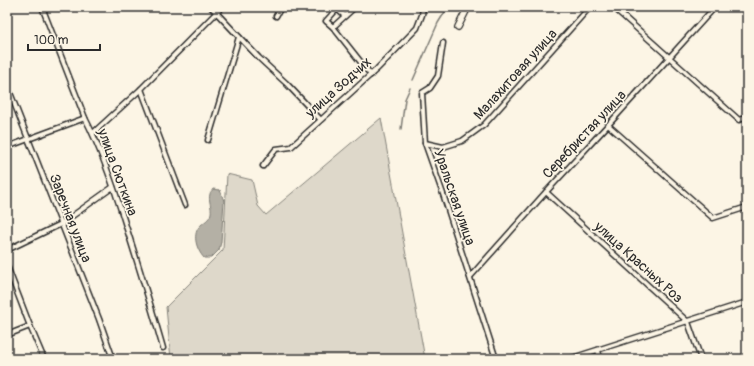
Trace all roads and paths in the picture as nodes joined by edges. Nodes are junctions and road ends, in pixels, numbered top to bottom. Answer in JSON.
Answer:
{"nodes":[{"id":1,"x":42,"y":7,"type":"edge"},
{"id":2,"x":211,"y":7,"type":"edge"},
{"id":3,"x":222,"y":7,"type":"edge"},
{"id":4,"x":281,"y":7,"type":"edge"},
{"id":5,"x":355,"y":7,"type":"edge"},
{"id":6,"x":423,"y":7,"type":"edge"},
{"id":7,"x":468,"y":7,"type":"edge"},
{"id":8,"x":590,"y":7,"type":"edge"},
{"id":9,"x":614,"y":7,"type":"edge"},
{"id":10,"x":715,"y":7,"type":"edge"},
{"id":11,"x":216,"y":12,"type":"junction"},
{"id":12,"x":276,"y":16,"type":"dead end"},
{"id":13,"x":345,"y":16,"type":"junction"},
{"id":14,"x":458,"y":27,"type":"dead end"},
{"id":15,"x":333,"y":28,"type":"junction"},
{"id":16,"x":239,"y":36,"type":"junction"},
{"id":17,"x":444,"y":43,"type":"dead end"},
{"id":18,"x":670,"y":57,"type":"junction"},
{"id":19,"x":371,"y":75,"type":"junction"},
{"id":20,"x":7,"y":85,"type":"edge"},
{"id":21,"x":141,"y":89,"type":"junction"},
{"id":22,"x":747,"y":117,"type":"edge"},
{"id":23,"x":84,"y":118,"type":"junction"},
{"id":24,"x":320,"y":120,"type":"junction"},
{"id":25,"x":608,"y":126,"type":"junction"},
{"id":26,"x":92,"y":133,"type":"junction"},
{"id":27,"x":28,"y":138,"type":"junction"},
{"id":28,"x":208,"y":140,"type":"dead end"},
{"id":29,"x":425,"y":142,"type":"junction"},
{"id":30,"x":7,"y":147,"type":"edge"},
{"id":31,"x":262,"y":166,"type":"dead end"},
{"id":32,"x":113,"y":187,"type":"junction"},
{"id":33,"x":546,"y":192,"type":"junction"},
{"id":34,"x":185,"y":205,"type":"dead end"},
{"id":35,"x":747,"y":207,"type":"edge"},
{"id":36,"x":61,"y":224,"type":"junction"},
{"id":37,"x":7,"y":250,"type":"edge"},
{"id":38,"x":7,"y":266,"type":"edge"},
{"id":39,"x":470,"y":277,"type":"junction"},
{"id":40,"x":747,"y":302,"type":"edge"},
{"id":41,"x":688,"y":322,"type":"junction"},
{"id":42,"x":30,"y":326,"type":"junction"},
{"id":43,"x":7,"y":335,"type":"edge"},
{"id":44,"x":163,"y":348,"type":"dead end"},
{"id":45,"x":598,"y":350,"type":"junction"},
{"id":46,"x":44,"y":359,"type":"edge"},
{"id":47,"x":113,"y":359,"type":"edge"},
{"id":48,"x":496,"y":359,"type":"edge"},
{"id":49,"x":569,"y":359,"type":"edge"},
{"id":50,"x":600,"y":359,"type":"edge"},
{"id":51,"x":701,"y":359,"type":"edge"}],
"edges":[{"from":1,"to":23,"type":"street","name":"улица Сюткина"},
{"from":2,"to":11,"type":"street"},
{"from":3,"to":11,"type":"street"},
{"from":4,"to":12,"type":"street"},
{"from":5,"to":13,"type":"street"},
{"from":6,"to":19,"type":"street","name":"улица Зодчих"},
{"from":7,"to":14,"type":"street"},
{"from":8,"to":29,"type":"street","name":"Малахитовая улица"},
{"from":9,"to":18,"type":"street"},
{"from":10,"to":18,"type":"street","name":"Серебристая улица"},
{"from":11,"to":16,"type":"street"},
{"from":11,"to":21,"type":"street"},
{"from":13,"to":15,"type":"street"},
{"from":13,"to":15,"type":"street"},
{"from":15,"to":19,"type":"street"},
{"from":16,"to":24,"type":"street"},
{"from":16,"to":28,"type":"street"},
{"from":17,"to":29,"type":"street","name":"Уральская улица"},
{"from":18,"to":22,"type":"street"},
{"from":18,"to":25,"type":"street","name":"Серебристая улица"},
{"from":19,"to":24,"type":"street","name":"улица Зодчих"},
{"from":20,"to":27,"type":"street","name":"Заречная улица"},
{"from":21,"to":26,"type":"street"},
{"from":21,"to":34,"type":"street"},
{"from":23,"to":26,"type":"street","name":"улица Сюткина"},
{"from":23,"to":27,"type":"street"},
{"from":24,"to":31,"type":"street","name":"улица Зодчих"},
{"from":25,"to":33,"type":"street","name":"Серебристая улица"},
{"from":25,"to":35,"type":"street"},
{"from":26,"to":32,"type":"street","name":"улица Сюткина"},
{"from":27,"to":30,"type":"street"},
{"from":27,"to":36,"type":"street","name":"Заречная улица"},
{"from":29,"to":39,"type":"street","name":"Уральская улица"},
{"from":32,"to":36,"type":"street"},
{"from":32,"to":44,"type":"street","name":"улица Сюткина"},
{"from":33,"to":39,"type":"street","name":"Серебристая улица"},
{"from":33,"to":41,"type":"street","name":"улица Красных Роз"},
{"from":36,"to":37,"type":"street"},
{"from":36,"to":47,"type":"street","name":"Заречная улица"},
{"from":38,"to":42,"type":"street"},
{"from":39,"to":48,"type":"street","name":"Уральская улица"},
{"from":40,"to":41,"type":"street"},
{"from":41,"to":45,"type":"street"},
{"from":41,"to":51,"type":"street","name":"улица Красных Роз"},
{"from":42,"to":43,"type":"street"},
{"from":42,"to":46,"type":"street"},
{"from":45,"to":49,"type":"street"},
{"from":45,"to":50,"type":"street"}]}
